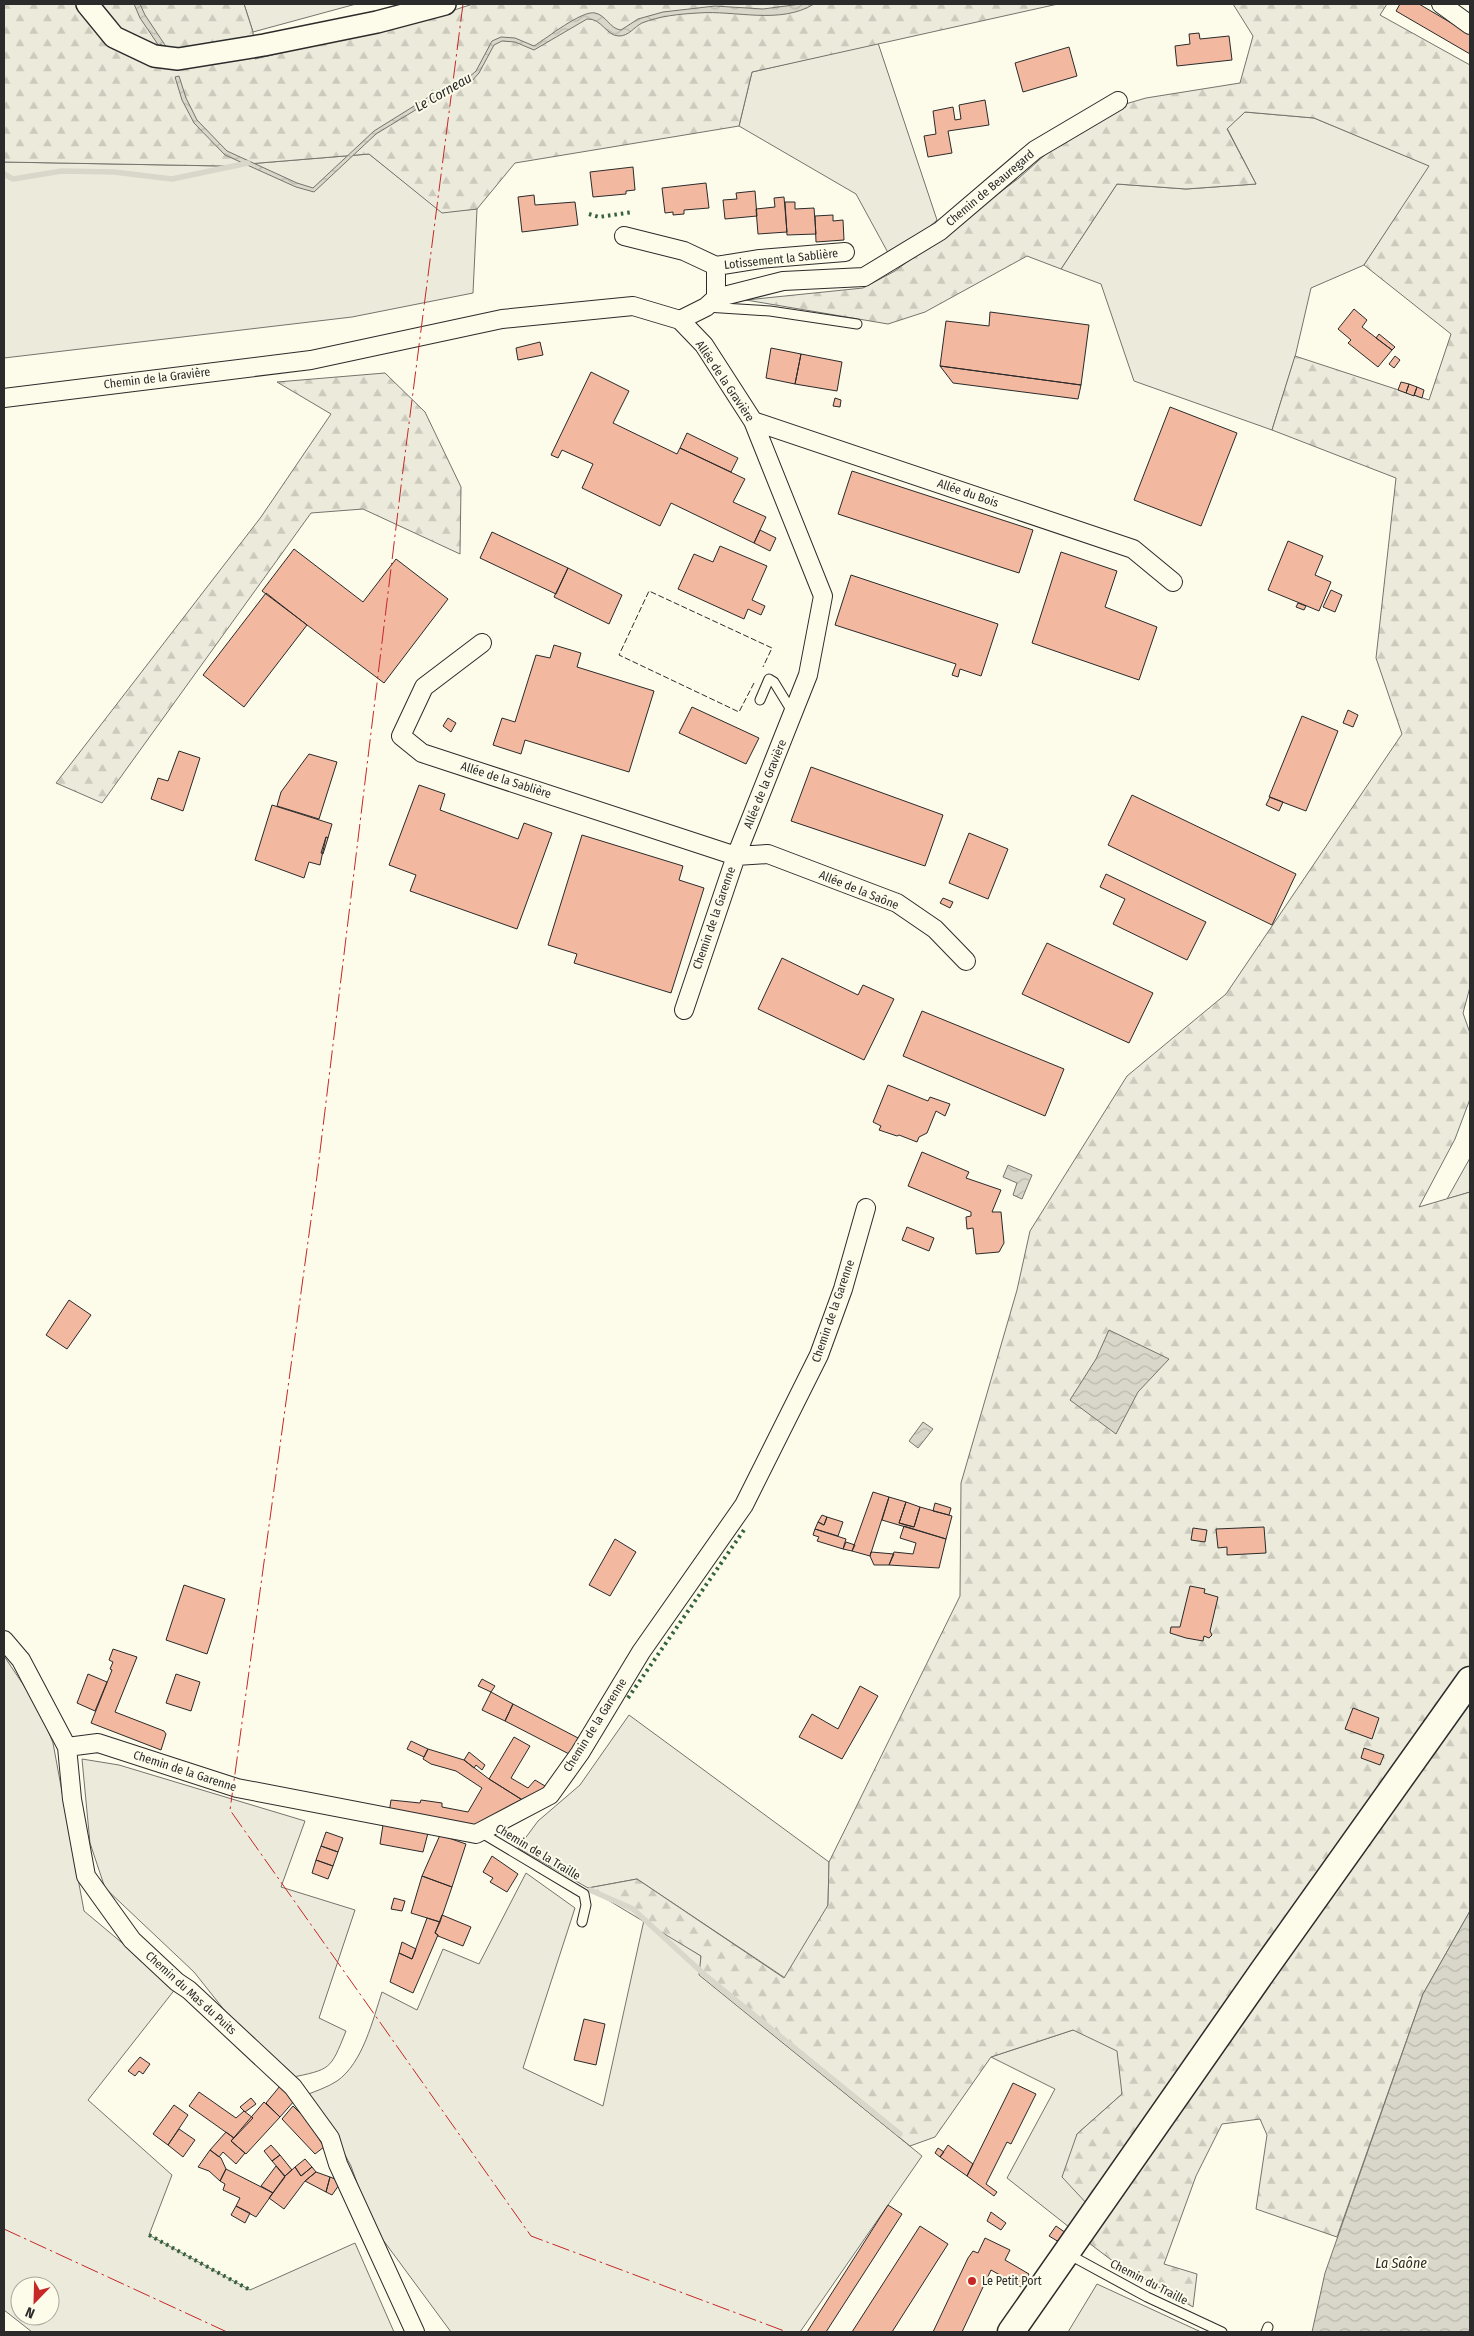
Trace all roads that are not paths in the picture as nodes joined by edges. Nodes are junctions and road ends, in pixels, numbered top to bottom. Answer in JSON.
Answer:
{"nodes":[{"id":1,"x":87,"y":4,"type":"edge"},
{"id":2,"x":445,"y":4,"type":"edge"},
{"id":3,"x":1441,"y":4,"type":"edge"},
{"id":4,"x":1470,"y":25,"type":"edge"},
{"id":5,"x":1118,"y":101,"type":"dead end"},
{"id":6,"x":624,"y":236,"type":"dead end"},
{"id":7,"x":846,"y":252,"type":"dead end"},
{"id":8,"x":716,"y":266,"type":"junction"},
{"id":9,"x":711,"y":302,"type":"junction"},
{"id":10,"x":680,"y":320,"type":"junction"},
{"id":11,"x":857,"y":324,"type":"dead end"},
{"id":12,"x":311,"y":360,"type":"joint"},
{"id":13,"x":4,"y":398,"type":"edge"},
{"id":14,"x":753,"y":421,"type":"junction"},
{"id":15,"x":1173,"y":582,"type":"dead end"},
{"id":16,"x":482,"y":643,"type":"dead end"},
{"id":17,"x":760,"y":700,"type":"dead end"},
{"id":18,"x":793,"y":712,"type":"junction"},
{"id":19,"x":736,"y":856,"type":"junction"},
{"id":20,"x":966,"y":961,"type":"dead end"},
{"id":21,"x":684,"y":1010,"type":"dead end"},
{"id":22,"x":866,"y":1208,"type":"dead end"},
{"id":23,"x":4,"y":1640,"type":"edge"},
{"id":24,"x":1470,"y":1680,"type":"edge"},
{"id":25,"x":68,"y":1746,"type":"junction"},
{"id":26,"x":480,"y":1832,"type":"junction"},
{"id":27,"x":582,"y":1922,"type":"dead end"},
{"id":28,"x":1066,"y":2253,"type":"junction"},
{"id":29,"x":415,"y":2332,"type":"edge"},
{"id":30,"x":1011,"y":2332,"type":"edge"},
{"id":31,"x":1222,"y":2332,"type":"edge"}],
"edges":[{"from":1,"to":2,"type":"street"},
{"from":3,"to":4,"type":"street"},
{"from":5,"to":9,"type":"street","name":"Chemin de Beauregard"},
{"from":6,"to":8,"type":"street","name":"Lotissement la Sablière"},
{"from":7,"to":8,"type":"street","name":"Lotissement la Sablière"},
{"from":8,"to":9,"type":"street","name":"Lotissement la Sablière"},
{"from":9,"to":10,"type":"street","name":"Chemin de Beauregard"},
{"from":9,"to":11,"type":"lane"},
{"from":10,"to":12,"type":"street","name":"Allée de la Gravière"},
{"from":10,"to":14,"type":"street","name":"Allée de la Gravière"},
{"from":12,"to":13,"type":"street","name":"Chemin de la Gravière"},
{"from":14,"to":15,"type":"street","name":"Allée du Bois"},
{"from":14,"to":18,"type":"street","name":"Allée de la Gravière"},
{"from":16,"to":19,"type":"street","name":"Allée de la Sablière"},
{"from":17,"to":18,"type":"lane"},
{"from":18,"to":19,"type":"street","name":"Allée de la Gravière"},
{"from":19,"to":20,"type":"street","name":"Allée de la Saône"},
{"from":19,"to":21,"type":"street","name":"Chemin de la Garenne"},
{"from":22,"to":26,"type":"street","name":"Chemin de la Garenne"},
{"from":23,"to":25,"type":"street","name":"Chemin du Mas du Puits"},
{"from":24,"to":28,"type":"main road"},
{"from":25,"to":26,"type":"street","name":"Chemin de la Garenne"},
{"from":25,"to":29,"type":"street","name":"Chemin du Mas du Puits"},
{"from":26,"to":27,"type":"lane","name":"Chemin de la Traille"},
{"from":28,"to":30,"type":"main road"},
{"from":28,"to":31,"type":"lane","name":"Chemin du Traille"}]}
